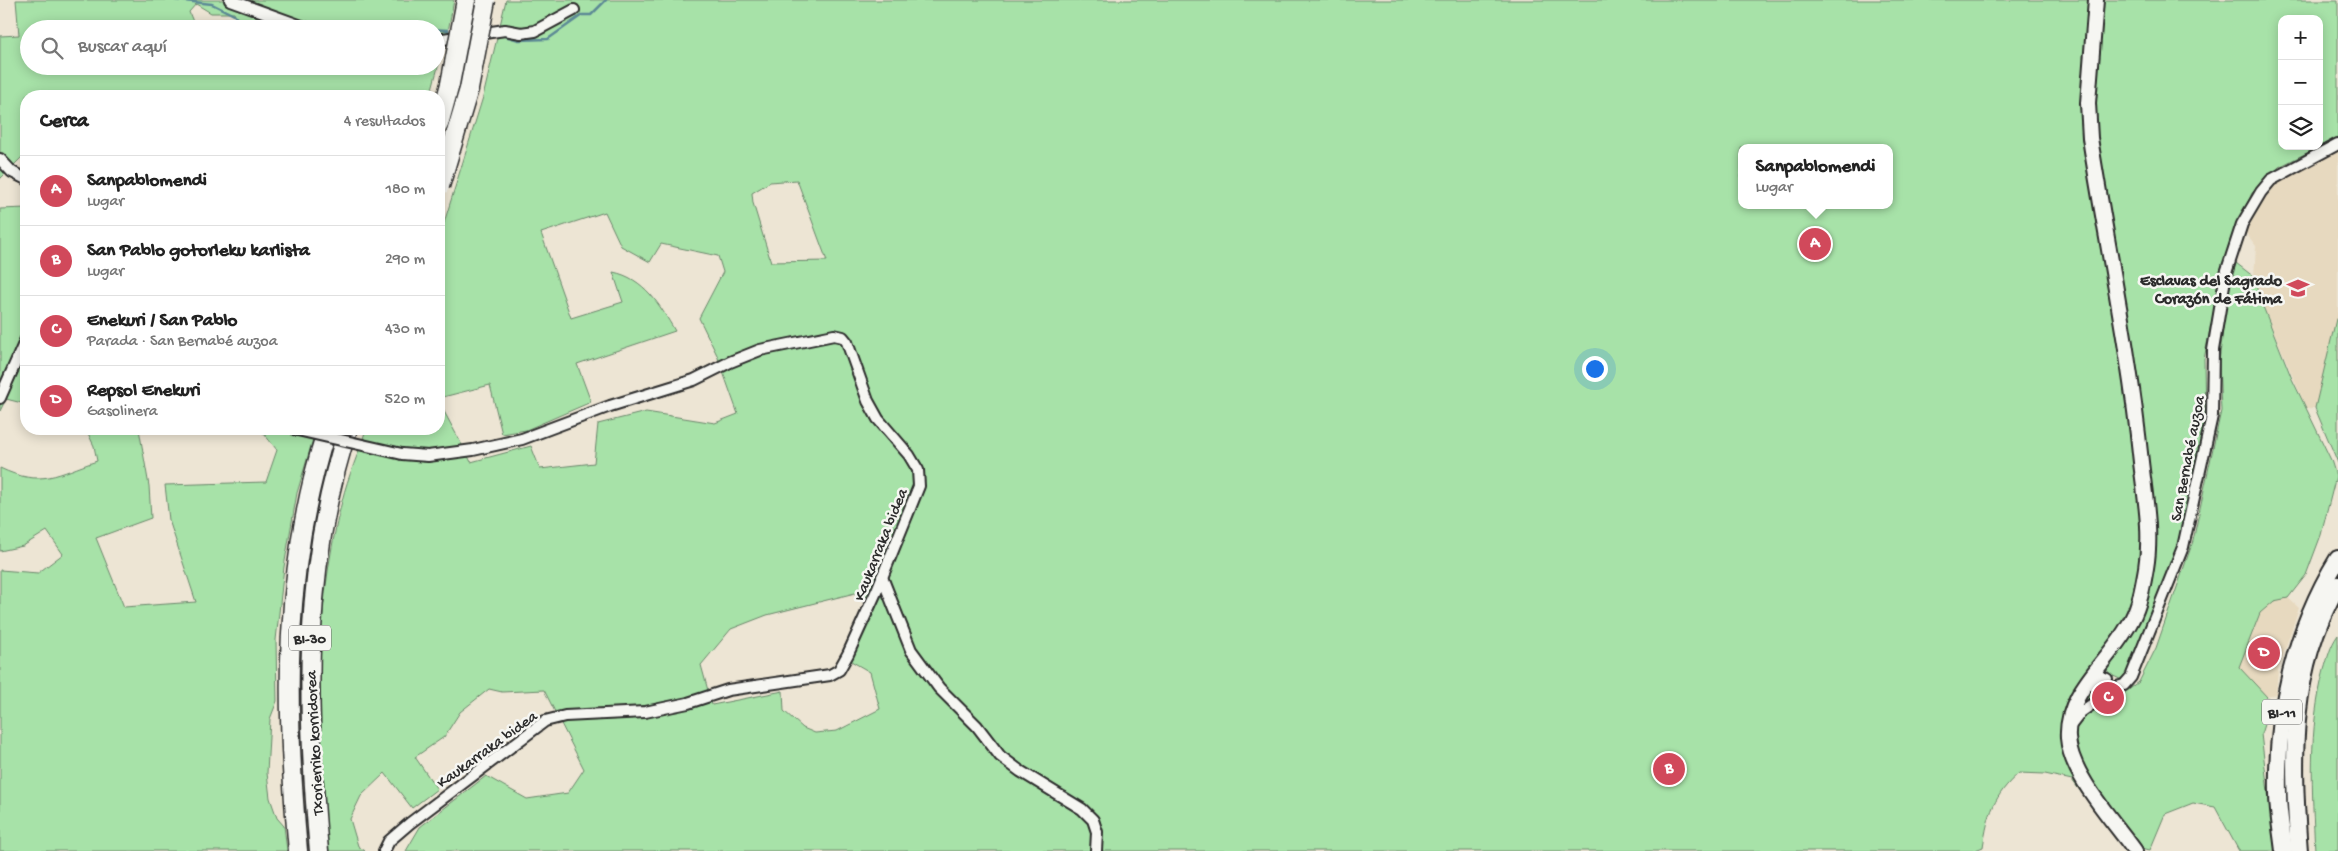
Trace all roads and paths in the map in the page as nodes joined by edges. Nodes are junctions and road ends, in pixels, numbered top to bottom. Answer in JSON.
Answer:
{"nodes":[{"id":1,"x":230,"y":0,"type":"edge"},
{"id":2,"x":466,"y":0,"type":"edge"},
{"id":3,"x":486,"y":0,"type":"edge"},
{"id":4,"x":2096,"y":0,"type":"edge"},
{"id":5,"x":574,"y":10,"type":"dead end"},
{"id":6,"x":285,"y":20,"type":"edge"},
{"id":7,"x":445,"y":39,"type":"edge"},
{"id":8,"x":445,"y":102,"type":"edge"},
{"id":9,"x":2338,"y":144,"type":"edge"},
{"id":10,"x":0,"y":159,"type":"edge"},
{"id":11,"x":445,"y":172,"type":"edge"},
{"id":12,"x":20,"y":177,"type":"edge"},
{"id":13,"x":20,"y":353,"type":"edge"},
{"id":14,"x":0,"y":398,"type":"edge"},
{"id":15,"x":319,"y":435,"type":"edge"},
{"id":16,"x":325,"y":435,"type":"edge"},
{"id":17,"x":346,"y":435,"type":"edge"},
{"id":18,"x":2338,"y":559,"type":"edge"},
{"id":19,"x":882,"y":577,"type":"junction"},
{"id":20,"x":2338,"y":585,"type":"edge"},
{"id":21,"x":2100,"y":666,"type":"junction"},
{"id":22,"x":2091,"y":677,"type":"junction"},
{"id":23,"x":2108,"y":687,"type":"junction"},
{"id":24,"x":2068,"y":730,"type":"junction"},
{"id":25,"x":298,"y":851,"type":"edge"},
{"id":26,"x":319,"y":851,"type":"edge"},
{"id":27,"x":384,"y":851,"type":"edge"},
{"id":28,"x":1096,"y":851,"type":"edge"},
{"id":29,"x":2135,"y":851,"type":"edge"},
{"id":30,"x":2284,"y":851,"type":"edge"},
{"id":31,"x":2299,"y":851,"type":"edge"}],
"edges":[{"from":1,"to":6,"type":"street"},
{"from":2,"to":8,"type":"highway","bridge":true},
{"from":3,"to":11,"type":"highway","bridge":true},
{"from":4,"to":21,"type":"street"},
{"from":5,"to":7,"type":"street"},
{"from":9,"to":23,"type":"street","name":"San Bernabé auzoa"},
{"from":10,"to":12,"type":"street"},
{"from":13,"to":14,"type":"street"},
{"from":15,"to":19,"type":"street","name":"Kaukarraka bidea","bridge":true},
{"from":16,"to":25,"type":"highway","name":"Txorierriko korridorea","number":"BI-30"},
{"from":17,"to":26,"type":"highway","name":"Txorierriko korridorea","number":"BI-30"},
{"from":18,"to":30,"type":"main road","number":"BI-11"},
{"from":19,"to":27,"type":"street","name":"Kaukarraka bidea"},
{"from":19,"to":28,"type":"street"},
{"from":20,"to":31,"type":"main road","number":"BI-11"},
{"from":21,"to":22,"type":"street"},
{"from":21,"to":23,"type":"street"},
{"from":22,"to":23,"type":"street"},
{"from":22,"to":23,"type":"street"},
{"from":22,"to":24,"type":"street"},
{"from":23,"to":24,"type":"street","name":"San Bernabé auzoa"},
{"from":24,"to":29,"type":"street"}]}
